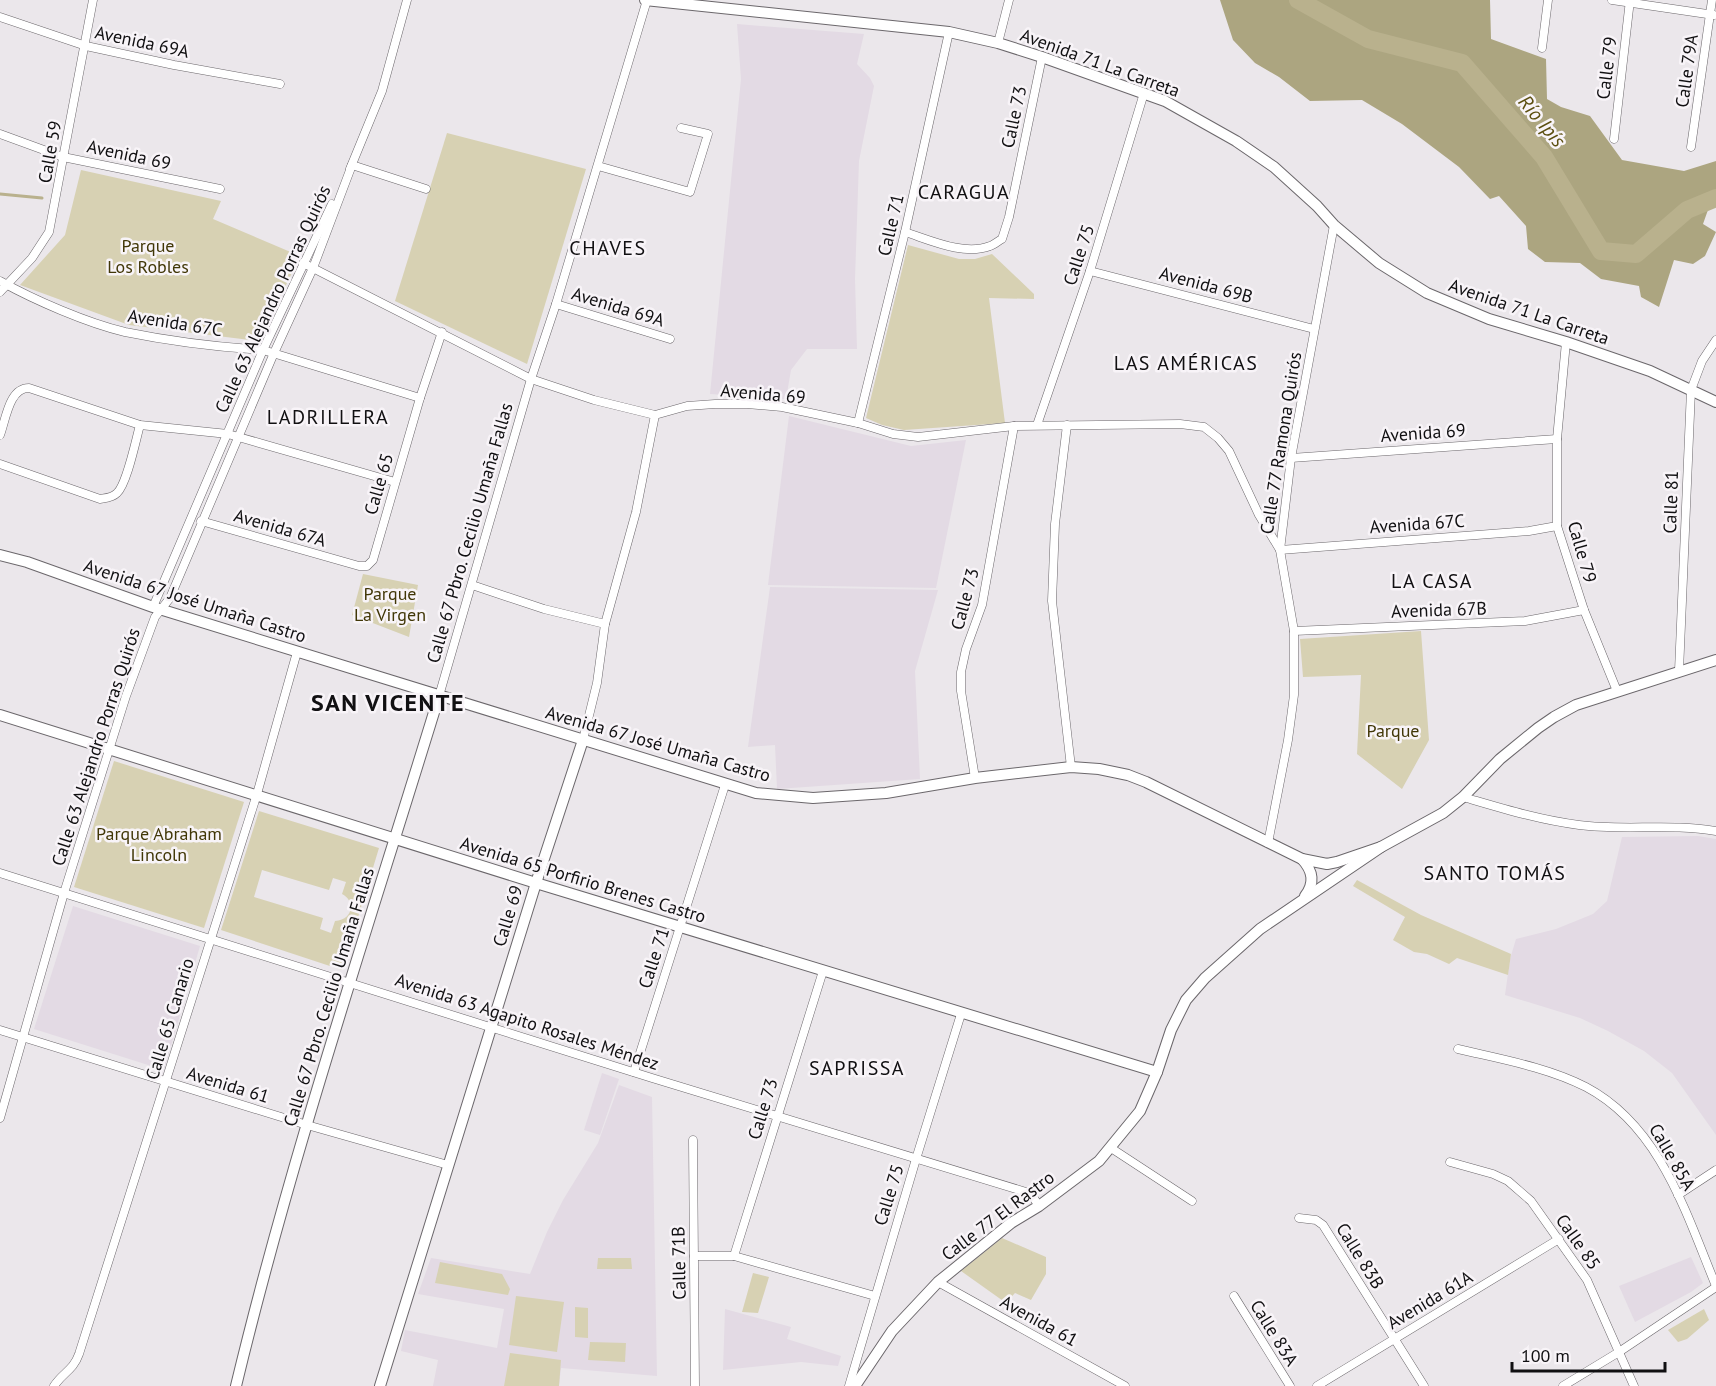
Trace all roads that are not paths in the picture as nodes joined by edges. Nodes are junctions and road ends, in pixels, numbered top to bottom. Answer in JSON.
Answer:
{"nodes":[{"id":1,"x":93,"y":0,"type":"edge"},
{"id":2,"x":407,"y":0,"type":"edge"},
{"id":3,"x":647,"y":0,"type":"edge"},
{"id":4,"x":1009,"y":0,"type":"edge"},
{"id":5,"x":1548,"y":0,"type":"edge"},
{"id":6,"x":1612,"y":0,"type":"edge"},
{"id":7,"x":1712,"y":0,"type":"edge"},
{"id":8,"x":1630,"y":2,"type":"edge"},
{"id":9,"x":1713,"y":15,"type":"edge"},
{"id":10,"x":0,"y":17,"type":"edge"},
{"id":11,"x":949,"y":32,"type":"junction"},
{"id":12,"x":998,"y":43,"type":"junction"},
{"id":13,"x":86,"y":46,"type":"junction"},
{"id":14,"x":1542,"y":48,"type":"dead end"},
{"id":15,"x":1042,"y":57,"type":"junction"},
{"id":16,"x":280,"y":84,"type":"dead end"},
{"id":17,"x":1144,"y":93,"type":"junction"},
{"id":18,"x":681,"y":128,"type":"dead end"},
{"id":19,"x":0,"y":134,"type":"edge"},
{"id":20,"x":1614,"y":139,"type":"dead end"},
{"id":21,"x":1691,"y":147,"type":"dead end"},
{"id":22,"x":63,"y":157,"type":"junction"},
{"id":23,"x":352,"y":165,"type":"junction"},
{"id":24,"x":598,"y":166,"type":"junction"},
{"id":25,"x":220,"y":189,"type":"dead end"},
{"id":26,"x":426,"y":189,"type":"dead end"},
{"id":27,"x":1334,"y":225,"type":"junction"},
{"id":28,"x":905,"y":232,"type":"junction"},
{"id":29,"x":303,"y":263,"type":"junction"},
{"id":30,"x":313,"y":268,"type":"junction"},
{"id":31,"x":1090,"y":271,"type":"junction"},
{"id":32,"x":3,"y":283,"type":"edge"},
{"id":33,"x":0,"y":292,"type":"edge"},
{"id":34,"x":556,"y":304,"type":"junction"},
{"id":35,"x":1314,"y":329,"type":"junction"},
{"id":36,"x":442,"y":332,"type":"junction"},
{"id":37,"x":670,"y":339,"type":"dead end"},
{"id":38,"x":1716,"y":340,"type":"edge"},
{"id":39,"x":1566,"y":342,"type":"junction"},
{"id":40,"x":263,"y":350,"type":"junction"},
{"id":41,"x":274,"y":353,"type":"junction"},
{"id":42,"x":531,"y":379,"type":"junction"},
{"id":43,"x":1691,"y":390,"type":"junction"},
{"id":44,"x":420,"y":398,"type":"junction"},
{"id":45,"x":1716,"y":402,"type":"edge"},
{"id":46,"x":655,"y":415,"type":"junction"},
{"id":47,"x":858,"y":423,"type":"junction"},
{"id":48,"x":140,"y":425,"type":"junction"},
{"id":49,"x":1037,"y":425,"type":"junction"},
{"id":50,"x":1066,"y":425,"type":"junction"},
{"id":51,"x":1014,"y":426,"type":"junction"},
{"id":52,"x":228,"y":434,"type":"junction"},
{"id":53,"x":0,"y":435,"type":"edge"},
{"id":54,"x":239,"y":437,"type":"junction"},
{"id":55,"x":1557,"y":439,"type":"junction"},
{"id":56,"x":1291,"y":458,"type":"junction"},
{"id":57,"x":0,"y":464,"type":"edge"},
{"id":58,"x":395,"y":482,"type":"junction"},
{"id":59,"x":192,"y":518,"type":"junction"},
{"id":60,"x":203,"y":521,"type":"junction"},
{"id":61,"x":1557,"y":526,"type":"junction"},
{"id":62,"x":1280,"y":550,"type":"junction"},
{"id":63,"x":0,"y":555,"type":"edge"},
{"id":64,"x":359,"y":566,"type":"joint"},
{"id":65,"x":472,"y":585,"type":"junction"},
{"id":66,"x":157,"y":608,"type":"junction"},
{"id":67,"x":1584,"y":610,"type":"junction"},
{"id":68,"x":604,"y":624,"type":"junction"},
{"id":69,"x":1294,"y":631,"type":"junction"},
{"id":70,"x":297,"y":652,"type":"junction"},
{"id":71,"x":1716,"y":660,"type":"edge"},
{"id":72,"x":1679,"y":671,"type":"junction"},
{"id":73,"x":1617,"y":691,"type":"junction"},
{"id":74,"x":439,"y":696,"type":"junction"},
{"id":75,"x":0,"y":715,"type":"edge"},
{"id":76,"x":583,"y":740,"type":"junction"},
{"id":77,"x":109,"y":749,"type":"junction"},
{"id":78,"x":1071,"y":767,"type":"junction"},
{"id":79,"x":975,"y":778,"type":"junction"},
{"id":80,"x":725,"y":785,"type":"junction"},
{"id":81,"x":256,"y":794,"type":"junction"},
{"id":82,"x":1463,"y":797,"type":"junction"},
{"id":83,"x":1716,"y":831,"type":"edge"},
{"id":84,"x":395,"y":838,"type":"junction"},
{"id":85,"x":1268,"y":843,"type":"junction"},
{"id":86,"x":1381,"y":848,"type":"junction"},
{"id":87,"x":1302,"y":859,"type":"junction"},
{"id":88,"x":0,"y":873,"type":"edge"},
{"id":89,"x":536,"y":883,"type":"junction"},
{"id":90,"x":64,"y":893,"type":"junction"},
{"id":91,"x":1300,"y":900,"type":"junction"},
{"id":92,"x":680,"y":927,"type":"junction"},
{"id":93,"x":211,"y":938,"type":"junction"},
{"id":94,"x":823,"y":971,"type":"junction"},
{"id":95,"x":351,"y":982,"type":"junction"},
{"id":96,"x":961,"y":1014,"type":"junction"},
{"id":97,"x":491,"y":1027,"type":"junction"},
{"id":98,"x":0,"y":1030,"type":"edge"},
{"id":99,"x":24,"y":1038,"type":"junction"},
{"id":100,"x":1458,"y":1049,"type":"dead end"},
{"id":101,"x":634,"y":1072,"type":"junction"},
{"id":102,"x":1157,"y":1072,"type":"junction"},
{"id":103,"x":166,"y":1082,"type":"junction"},
{"id":104,"x":776,"y":1117,"type":"junction"},
{"id":105,"x":0,"y":1118,"type":"edge"},
{"id":106,"x":307,"y":1125,"type":"junction"},
{"id":107,"x":693,"y":1140,"type":"dead end"},
{"id":108,"x":1110,"y":1148,"type":"junction"},
{"id":109,"x":916,"y":1159,"type":"junction"},
{"id":110,"x":1450,"y":1162,"type":"dead end"},
{"id":111,"x":448,"y":1165,"type":"junction"},
{"id":112,"x":1716,"y":1170,"type":"edge"},
{"id":113,"x":1678,"y":1195,"type":"junction"},
{"id":114,"x":1192,"y":1201,"type":"dead end"},
{"id":115,"x":1039,"y":1206,"type":"junction"},
{"id":116,"x":1299,"y":1218,"type":"dead end"},
{"id":117,"x":1559,"y":1239,"type":"junction"},
{"id":118,"x":694,"y":1256,"type":"junction"},
{"id":119,"x":734,"y":1256,"type":"junction"},
{"id":120,"x":938,"y":1282,"type":"junction"},
{"id":121,"x":1716,"y":1286,"type":"edge"},
{"id":122,"x":875,"y":1296,"type":"junction"},
{"id":123,"x":1234,"y":1296,"type":"dead end"},
{"id":124,"x":1394,"y":1339,"type":"junction"},
{"id":125,"x":1619,"y":1353,"type":"junction"},
{"id":126,"x":54,"y":1386,"type":"edge"},
{"id":127,"x":236,"y":1386,"type":"edge"},
{"id":128,"x":380,"y":1386,"type":"edge"},
{"id":129,"x":695,"y":1386,"type":"edge"},
{"id":130,"x":849,"y":1386,"type":"edge"},
{"id":131,"x":855,"y":1386,"type":"edge"},
{"id":132,"x":1125,"y":1386,"type":"edge"},
{"id":133,"x":1290,"y":1386,"type":"edge"},
{"id":134,"x":1317,"y":1386,"type":"edge"},
{"id":135,"x":1424,"y":1386,"type":"edge"},
{"id":136,"x":1563,"y":1386,"type":"edge"},
{"id":137,"x":1634,"y":1386,"type":"edge"}],
"edges":[{"from":1,"to":13,"type":"street","name":"Calle 59"},
{"from":2,"to":23,"type":"street","name":"Calle 63 Alejandro Porras Quirós"},
{"from":3,"to":11,"type":"main road","name":"Avenida 71 La Carreta"},
{"from":3,"to":24,"type":"street","name":"Calle 67 Pbro. Cecilio Umaña Fallas"},
{"from":4,"to":12,"type":"street"},
{"from":5,"to":14,"type":"street"},
{"from":6,"to":8,"type":"street"},
{"from":7,"to":9,"type":"street","name":"Calle 79A"},
{"from":8,"to":9,"type":"street"},
{"from":8,"to":20,"type":"street","name":"Calle 79"},
{"from":9,"to":21,"type":"street","name":"Calle 79A"},
{"from":10,"to":13,"type":"street","name":"Avenida 69A"},
{"from":11,"to":12,"type":"main road","name":"Avenida 71 La Carreta"},
{"from":11,"to":28,"type":"street","name":"Calle 71"},
{"from":12,"to":15,"type":"main road","name":"Avenida 71 La Carreta"},
{"from":13,"to":16,"type":"street","name":"Avenida 69A"},
{"from":13,"to":22,"type":"street","name":"Calle 59"},
{"from":15,"to":17,"type":"main road","name":"Avenida 71 La Carreta"},
{"from":15,"to":28,"type":"street","name":"Calle 73"},
{"from":17,"to":27,"type":"main road","name":"Avenida 71 La Carreta"},
{"from":17,"to":31,"type":"street","name":"Calle 75"},
{"from":18,"to":24,"type":"street"},
{"from":19,"to":22,"type":"street","name":"Avenida 69"},
{"from":22,"to":25,"type":"street","name":"Avenida 69"},
{"from":22,"to":32,"type":"street","name":"Calle 59"},
{"from":23,"to":26,"type":"street"},
{"from":23,"to":29,"type":"street","name":"Calle 63 Alejandro Porras Quirós"},
{"from":23,"to":30,"type":"street","name":"Calle 63 Alejandro Porras Quirós"},
{"from":24,"to":34,"type":"street","name":"Calle 67 Pbro. Cecilio Umaña Fallas"},
{"from":27,"to":35,"type":"street","name":"Calle 77 Ramona Quirós"},
{"from":27,"to":39,"type":"main road","name":"Avenida 71 La Carreta"},
{"from":28,"to":47,"type":"street","name":"Calle 71"},
{"from":29,"to":30,"type":"street","name":"Avenida 69"},
{"from":29,"to":40,"type":"street","name":"Calle 63 Alejandro Porras Quirós"},
{"from":30,"to":36,"type":"street","name":"Avenida 69"},
{"from":30,"to":41,"type":"street","name":"Calle 63 Alejandro Porras Quirós"},
{"from":31,"to":35,"type":"street","name":"Avenida 69B"},
{"from":31,"to":49,"type":"street","name":"Calle 75"},
{"from":32,"to":33,"type":"street","name":"Calle 59"},
{"from":32,"to":40,"type":"street","name":"Avenida 67C"},
{"from":34,"to":37,"type":"street","name":"Avenida 69A"},
{"from":34,"to":42,"type":"street","name":"Calle 67 Pbro. Cecilio Umaña Fallas"},
{"from":35,"to":56,"type":"street","name":"Calle 77 Ramona Quirós"},
{"from":36,"to":42,"type":"street","name":"Avenida 69"},
{"from":36,"to":44,"type":"street","name":"Calle 65"},
{"from":38,"to":43,"type":"street","name":"Calle 81"},
{"from":39,"to":43,"type":"main road","name":"Avenida 71 La Carreta"},
{"from":39,"to":55,"type":"street","name":"Calle 79"},
{"from":40,"to":41,"type":"street","name":"Avenida 67C"},
{"from":40,"to":52,"type":"street","name":"Calle 63 Alejandro Porras Quirós"},
{"from":41,"to":44,"type":"street","name":"Avenida 67C"},
{"from":41,"to":54,"type":"street","name":"Calle 63 Alejandro Porras Quirós"},
{"from":42,"to":46,"type":"street","name":"Avenida 69"},
{"from":42,"to":65,"type":"street","name":"Calle 67 Pbro. Cecilio Umaña Fallas"},
{"from":43,"to":45,"type":"main road","name":"Avenida 71 La Carreta"},
{"from":43,"to":72,"type":"street","name":"Calle 81"},
{"from":44,"to":58,"type":"street","name":"Calle 65"},
{"from":46,"to":47,"type":"street","name":"Avenida 69"},
{"from":46,"to":68,"type":"street","name":"Calle 69"},
{"from":47,"to":51,"type":"street","name":"Avenida 69"},
{"from":48,"to":52,"type":"street"},
{"from":48,"to":53,"type":"street"},
{"from":48,"to":57,"type":"street"},
{"from":49,"to":50,"type":"street","name":"Avenida 69"},
{"from":49,"to":51,"type":"street","name":"Avenida 69"},
{"from":50,"to":62,"type":"street","name":"Avenida 69"},
{"from":50,"to":78,"type":"street"},
{"from":51,"to":79,"type":"street","name":"Calle 73"},
{"from":52,"to":54,"type":"street"},
{"from":52,"to":59,"type":"street","name":"Calle 63 Alejandro Porras Quirós"},
{"from":54,"to":58,"type":"street"},
{"from":54,"to":60,"type":"street","name":"Calle 63 Alejandro Porras Quirós"},
{"from":55,"to":56,"type":"street","name":"Avenida 69"},
{"from":55,"to":61,"type":"street","name":"Calle 79"},
{"from":56,"to":62,"type":"street","name":"Calle 77 Ramona Quirós"},
{"from":58,"to":64,"type":"street","name":"Calle 65"},
{"from":59,"to":60,"type":"street","name":"Avenida 67A"},
{"from":59,"to":66,"type":"street","name":"Calle 63 Alejandro Porras Quirós"},
{"from":60,"to":64,"type":"street","name":"Avenida 67A"},
{"from":60,"to":66,"type":"street","name":"Calle 63 Alejandro Porras Quirós"},
{"from":61,"to":62,"type":"street","name":"Avenida 67C"},
{"from":61,"to":67,"type":"street","name":"Calle 79"},
{"from":62,"to":69,"type":"street","name":"Calle 77 Ramona Quirós"},
{"from":63,"to":66,"type":"main road","name":"Avenida 67 José Umaña Castro"},
{"from":65,"to":68,"type":"street"},
{"from":65,"to":74,"type":"street","name":"Calle 67 Pbro. Cecilio Umaña Fallas"},
{"from":66,"to":70,"type":"main road","name":"Avenida 67 José Umaña Castro"},
{"from":66,"to":77,"type":"street","name":"Calle 63 Alejandro Porras Quirós"},
{"from":67,"to":69,"type":"street","name":"Avenida 67B"},
{"from":67,"to":73,"type":"street","name":"Calle 79"},
{"from":68,"to":76,"type":"street","name":"Calle 69"},
{"from":69,"to":85,"type":"street","name":"Calle 77 Ramona Quirós"},
{"from":70,"to":74,"type":"main road","name":"Avenida 67 José Umaña Castro"},
{"from":70,"to":81,"type":"street","name":"Calle 65 Canario"},
{"from":71,"to":72,"type":"main road"},
{"from":72,"to":73,"type":"main road"},
{"from":73,"to":82,"type":"main road"},
{"from":74,"to":76,"type":"main road","name":"Avenida 67 José Umaña Castro"},
{"from":74,"to":84,"type":"main road","name":"Calle 67 Pbro. Cecilio Umaña Fallas"},
{"from":75,"to":77,"type":"main road","name":"Avenida 65 Porfirio Brenes Castro"},
{"from":76,"to":80,"type":"main road","name":"Avenida 67 José Umaña Castro"},
{"from":76,"to":89,"type":"main road","name":"Calle 69"},
{"from":77,"to":81,"type":"main road","name":"Avenida 65 Porfirio Brenes Castro"},
{"from":77,"to":90,"type":"street","name":"Calle 63 Alejandro Porras Quirós"},
{"from":78,"to":79,"type":"main road","name":"Avenida 67 José Umaña Castro"},
{"from":78,"to":85,"type":"main road","name":"Avenida 67 José Umaña Castro"},
{"from":79,"to":80,"type":"main road","name":"Avenida 67 José Umaña Castro"},
{"from":80,"to":92,"type":"street","name":"Calle 71"},
{"from":81,"to":84,"type":"main road","name":"Avenida 65 Porfirio Brenes Castro"},
{"from":81,"to":93,"type":"street","name":"Calle 65 Canario"},
{"from":82,"to":83,"type":"street"},
{"from":82,"to":86,"type":"main road"},
{"from":84,"to":89,"type":"main road","name":"Avenida 65 Porfirio Brenes Castro"},
{"from":84,"to":95,"type":"main road","name":"Calle 67 Pbro. Cecilio Umaña Fallas"},
{"from":85,"to":87,"type":"main road","name":"Avenida 67 José Umaña Castro"},
{"from":86,"to":87,"type":"main road","name":"Avenida 67 José Umaña Castro"},
{"from":86,"to":91,"type":"main road","name":"Calle 77 El Rastro"},
{"from":87,"to":91,"type":"main road"},
{"from":88,"to":90,"type":"street","name":"Avenida 63 Agapito Rosales Méndez"},
{"from":89,"to":92,"type":"main road","name":"Avenida 65 Porfirio Brenes Castro"},
{"from":89,"to":97,"type":"main road","name":"Calle 69"},
{"from":90,"to":93,"type":"street","name":"Avenida 63 Agapito Rosales Méndez"},
{"from":90,"to":99,"type":"street","name":"Calle 63 Alejandro Porras Quirós"},
{"from":91,"to":102,"type":"main road","name":"Calle 77 El Rastro"},
{"from":92,"to":94,"type":"main road","name":"Avenida 65 Porfirio Brenes Castro"},
{"from":92,"to":101,"type":"street","name":"Calle 71"},
{"from":93,"to":95,"type":"street","name":"Avenida 63 Agapito Rosales Méndez"},
{"from":93,"to":103,"type":"street","name":"Calle 65 Canario"},
{"from":94,"to":96,"type":"main road","name":"Avenida 65 Porfirio Brenes Castro"},
{"from":94,"to":104,"type":"street","name":"Calle 73"},
{"from":95,"to":97,"type":"street","name":"Avenida 63 Agapito Rosales Méndez"},
{"from":95,"to":106,"type":"main road","name":"Calle 67 Pbro. Cecilio Umaña Fallas"},
{"from":96,"to":102,"type":"main road","name":"Avenida 65 Porfirio Brenes Castro"},
{"from":96,"to":109,"type":"street","name":"Calle 75"},
{"from":97,"to":101,"type":"street","name":"Avenida 63 Agapito Rosales Méndez"},
{"from":97,"to":111,"type":"main road","name":"Calle 69"},
{"from":98,"to":99,"type":"street","name":"Avenida 61"},
{"from":99,"to":103,"type":"street","name":"Avenida 61"},
{"from":99,"to":105,"type":"street","name":"Calle 63 Alejandro Porras Quirós"},
{"from":100,"to":113,"type":"street","name":"Calle 85A"},
{"from":101,"to":104,"type":"street","name":"Avenida 63 Agapito Rosales Méndez"},
{"from":102,"to":108,"type":"main road","name":"Calle 77 El Rastro"},
{"from":103,"to":106,"type":"street","name":"Avenida 61"},
{"from":103,"to":126,"type":"street","name":"Calle 65 Canario"},
{"from":104,"to":109,"type":"street","name":"Avenida 63 Agapito Rosales Méndez"},
{"from":104,"to":119,"type":"street","name":"Calle 73"},
{"from":106,"to":111,"type":"street","name":"Avenida 61"},
{"from":106,"to":127,"type":"main road","name":"Calle 67 Pbro. Cecilio Umaña Fallas"},
{"from":107,"to":118,"type":"street","name":"Calle 71B"},
{"from":108,"to":114,"type":"street"},
{"from":108,"to":115,"type":"main road","name":"Calle 77 El Rastro"},
{"from":109,"to":115,"type":"street","name":"Avenida 63 Agapito Rosales Méndez"},
{"from":109,"to":122,"type":"street","name":"Calle 75"},
{"from":110,"to":117,"type":"street","name":"Calle 85"},
{"from":111,"to":128,"type":"main road","name":"Calle 69"},
{"from":112,"to":113,"type":"street"},
{"from":113,"to":121,"type":"street","name":"Calle 85A"},
{"from":115,"to":120,"type":"main road","name":"Calle 77 El Rastro"},
{"from":116,"to":124,"type":"street","name":"Calle 83B"},
{"from":117,"to":124,"type":"street","name":"Avenida 61A"},
{"from":117,"to":125,"type":"street","name":"Calle 85"},
{"from":118,"to":119,"type":"street"},
{"from":118,"to":129,"type":"street","name":"Calle 71B"},
{"from":119,"to":122,"type":"street"},
{"from":120,"to":131,"type":"main road","name":"Calle 77 El Rastro"},
{"from":120,"to":132,"type":"street","name":"Avenida 61"},
{"from":121,"to":125,"type":"street"},
{"from":122,"to":130,"type":"street","name":"Calle 75"},
{"from":123,"to":133,"type":"street","name":"Calle 83A"},
{"from":124,"to":134,"type":"street","name":"Avenida 61A"},
{"from":124,"to":135,"type":"street","name":"Calle 83B"},
{"from":125,"to":136,"type":"street"},
{"from":125,"to":137,"type":"street","name":"Calle 85"}]}
